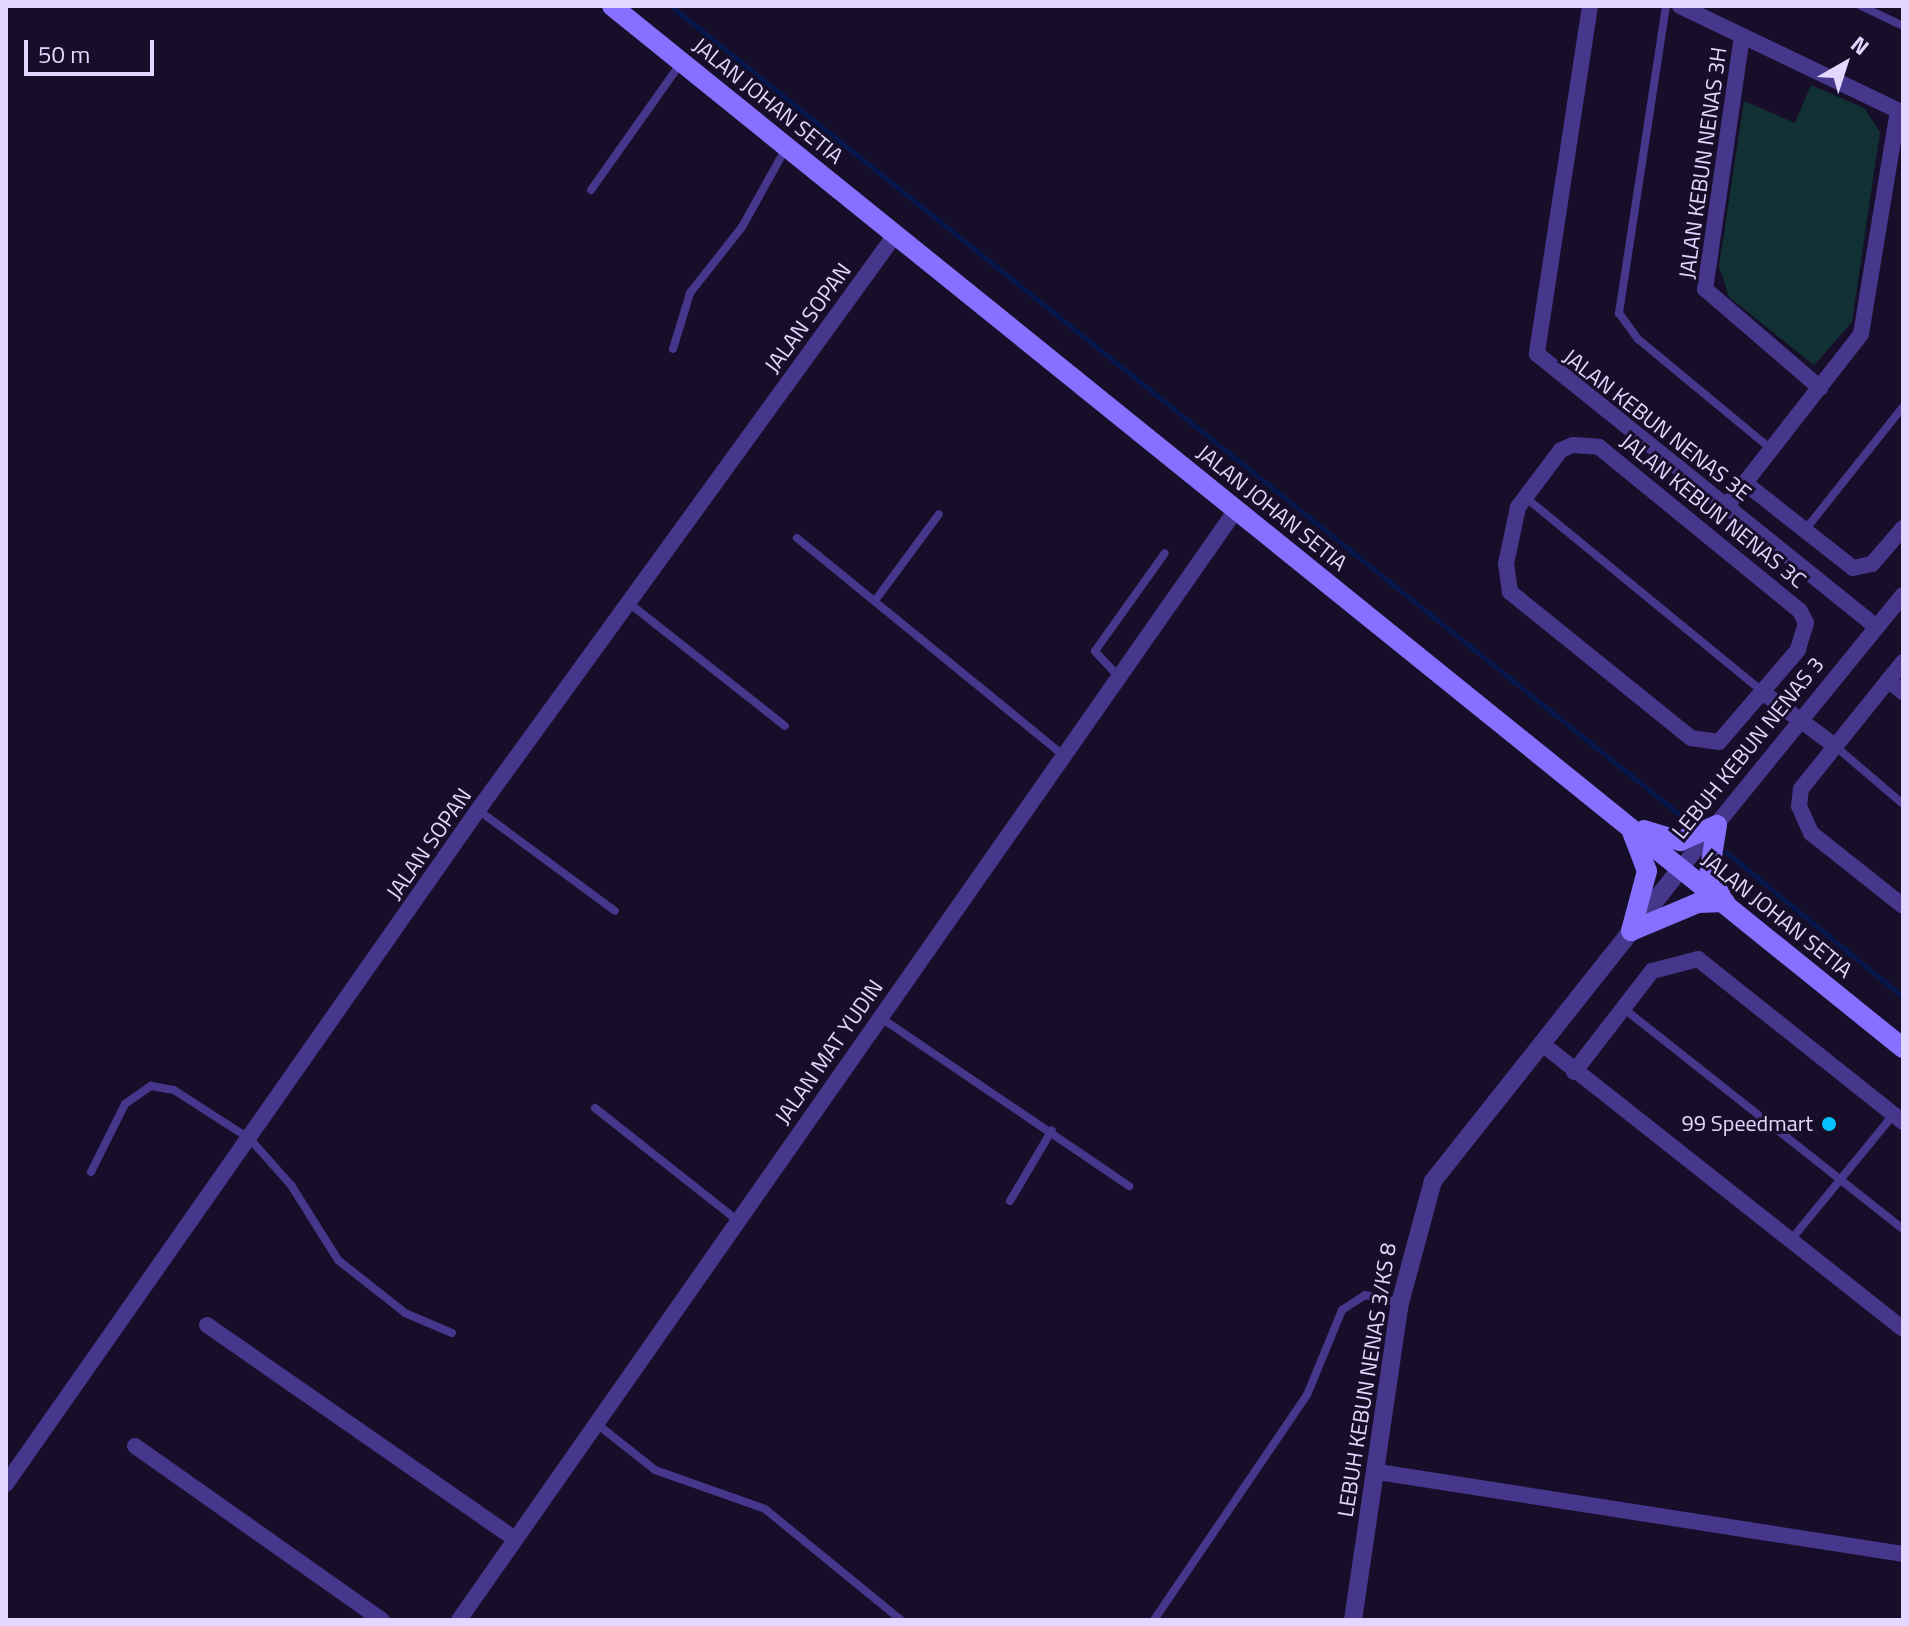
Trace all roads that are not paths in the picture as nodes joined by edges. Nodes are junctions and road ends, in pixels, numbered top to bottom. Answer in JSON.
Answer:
{"nodes":[{"id":1,"x":612,"y":6,"type":"edge"},
{"id":2,"x":1590,"y":6,"type":"edge"},
{"id":3,"x":1666,"y":6,"type":"edge"},
{"id":4,"x":1680,"y":6,"type":"edge"},
{"id":5,"x":1861,"y":6,"type":"edge"},
{"id":6,"x":1903,"y":26,"type":"edge"},
{"id":7,"x":1742,"y":36,"type":"junction"},
{"id":8,"x":682,"y":62,"type":"junction"},
{"id":9,"x":1900,"y":112,"type":"edge"},
{"id":10,"x":787,"y":147,"type":"junction"},
{"id":11,"x":591,"y":190,"type":"dead end"},
{"id":12,"x":895,"y":235,"type":"junction"},
{"id":13,"x":673,"y":349,"type":"dead end"},
{"id":14,"x":1820,"y":388,"type":"junction"},
{"id":15,"x":1903,"y":407,"type":"edge"},
{"id":16,"x":1771,"y":449,"type":"junction"},
{"id":17,"x":1745,"y":483,"type":"junction"},
{"id":18,"x":1524,"y":497,"type":"junction"},
{"id":19,"x":1726,"y":507,"type":"junction"},
{"id":20,"x":1236,"y":510,"type":"junction"},
{"id":21,"x":939,"y":514,"type":"dead end"},
{"id":22,"x":1903,"y":528,"type":"edge"},
{"id":23,"x":1805,"y":530,"type":"junction"},
{"id":24,"x":797,"y":538,"type":"dead end"},
{"id":25,"x":1165,"y":553,"type":"dead end"},
{"id":26,"x":1903,"y":595,"type":"edge"},
{"id":27,"x":877,"y":598,"type":"junction"},
{"id":28,"x":630,"y":604,"type":"junction"},
{"id":29,"x":1877,"y":627,"type":"junction"},
{"id":30,"x":1903,"y":662,"type":"edge"},
{"id":31,"x":1119,"y":677,"type":"junction"},
{"id":32,"x":1888,"y":680,"type":"junction"},
{"id":33,"x":1903,"y":692,"type":"edge"},
{"id":34,"x":1765,"y":694,"type":"junction"},
{"id":35,"x":1800,"y":722,"type":"junction"},
{"id":36,"x":785,"y":726,"type":"dead end"},
{"id":37,"x":1835,"y":746,"type":"junction"},
{"id":38,"x":1064,"y":756,"type":"junction"},
{"id":39,"x":1903,"y":804,"type":"edge"},
{"id":40,"x":478,"y":810,"type":"junction"},
{"id":41,"x":1629,"y":824,"type":"junction"},
{"id":42,"x":1717,"y":825,"type":"junction"},
{"id":43,"x":1681,"y":868,"type":"junction"},
{"id":44,"x":1725,"y":902,"type":"junction"},
{"id":45,"x":1903,"y":906,"type":"edge"},
{"id":46,"x":615,"y":911,"type":"dead end"},
{"id":47,"x":1631,"y":931,"type":"junction"},
{"id":48,"x":1623,"y":1007,"type":"junction"},
{"id":49,"x":880,"y":1017,"type":"junction"},
{"id":50,"x":1541,"y":1043,"type":"junction"},
{"id":51,"x":1903,"y":1048,"type":"edge"},
{"id":52,"x":1574,"y":1072,"type":"junction"},
{"id":53,"x":595,"y":1108,"type":"dead end"},
{"id":54,"x":1898,"y":1119,"type":"edge"},
{"id":55,"x":1052,"y":1130,"type":"junction"},
{"id":56,"x":250,"y":1139,"type":"junction"},
{"id":57,"x":91,"y":1172,"type":"dead end"},
{"id":58,"x":1839,"y":1179,"type":"junction"},
{"id":59,"x":1129,"y":1186,"type":"dead end"},
{"id":60,"x":1010,"y":1201,"type":"dead end"},
{"id":61,"x":737,"y":1220,"type":"junction"},
{"id":62,"x":1903,"y":1229,"type":"edge"},
{"id":63,"x":1790,"y":1241,"type":"junction"},
{"id":64,"x":1400,"y":1303,"type":"junction"},
{"id":65,"x":207,"y":1325,"type":"dead end"},
{"id":66,"x":1903,"y":1329,"type":"edge"},
{"id":67,"x":452,"y":1333,"type":"dead end"},
{"id":68,"x":597,"y":1424,"type":"junction"},
{"id":69,"x":135,"y":1446,"type":"dead end"},
{"id":70,"x":1378,"y":1472,"type":"junction"},
{"id":71,"x":6,"y":1484,"type":"edge"},
{"id":72,"x":515,"y":1539,"type":"junction"},
{"id":73,"x":1903,"y":1554,"type":"edge"},
{"id":74,"x":382,"y":1620,"type":"edge"},
{"id":75,"x":459,"y":1620,"type":"edge"},
{"id":76,"x":901,"y":1620,"type":"edge"},
{"id":77,"x":1154,"y":1620,"type":"edge"},
{"id":78,"x":1353,"y":1620,"type":"edge"}],
"edges":[{"from":1,"to":8,"type":"main road","name":"JALAN JOHAN SETIA"},
{"from":2,"to":19,"type":"street","name":"JALAN KEBUN NENAS 3E"},
{"from":3,"to":16,"type":"lane"},
{"from":4,"to":7,"type":"street"},
{"from":5,"to":6,"type":"lane"},
{"from":7,"to":9,"type":"street"},
{"from":7,"to":14,"type":"street","name":"JALAN KEBUN NENAS 3H"},
{"from":8,"to":10,"type":"main road","name":"JALAN JOHAN SETIA"},
{"from":8,"to":11,"type":"lane"},
{"from":9,"to":14,"type":"street"},
{"from":10,"to":12,"type":"main road","name":"JALAN JOHAN SETIA"},
{"from":10,"to":13,"type":"lane"},
{"from":12,"to":20,"type":"main road","name":"JALAN JOHAN SETIA"},
{"from":12,"to":28,"type":"street","name":"JALAN SOPAN"},
{"from":14,"to":16,"type":"street"},
{"from":15,"to":23,"type":"lane"},
{"from":16,"to":17,"type":"street"},
{"from":17,"to":19,"type":"street"},
{"from":17,"to":23,"type":"street"},
{"from":18,"to":34,"type":"lane"},
{"from":18,"to":34,"type":"street"},
{"from":18,"to":34,"type":"street","name":"JALAN KEBUN NENAS 3C"},
{"from":19,"to":29,"type":"street","name":"JALAN KEBUN NENAS 3E"},
{"from":20,"to":31,"type":"street","name":"JALAN MAT YUDIN"},
{"from":20,"to":41,"type":"main road","name":"JALAN JOHAN SETIA"},
{"from":21,"to":27,"type":"lane"},
{"from":22,"to":23,"type":"street"},
{"from":24,"to":27,"type":"lane"},
{"from":25,"to":31,"type":"lane"},
{"from":26,"to":29,"type":"street","name":"LEBUH KEBUN NENAS 3"},
{"from":27,"to":38,"type":"lane"},
{"from":28,"to":36,"type":"lane"},
{"from":28,"to":40,"type":"street","name":"JALAN SOPAN"},
{"from":29,"to":35,"type":"street","name":"LEBUH KEBUN NENAS 3"},
{"from":30,"to":32,"type":"street"},
{"from":31,"to":38,"type":"street","name":"JALAN MAT YUDIN"},
{"from":32,"to":33,"type":"street"},
{"from":32,"to":37,"type":"street"},
{"from":34,"to":35,"type":"street"},
{"from":35,"to":37,"type":"street"},
{"from":35,"to":42,"type":"street","name":"LEBUH KEBUN NENAS 3"},
{"from":37,"to":39,"type":"lane"},
{"from":37,"to":45,"type":"street"},
{"from":38,"to":49,"type":"street","name":"JALAN MAT YUDIN"},
{"from":40,"to":46,"type":"lane"},
{"from":40,"to":56,"type":"street","name":"JALAN SOPAN"},
{"from":41,"to":42,"type":"main road"},
{"from":41,"to":43,"type":"main road","name":"JALAN JOHAN SETIA"},
{"from":41,"to":47,"type":"main road"},
{"from":42,"to":43,"type":"street","name":"LEBUH KEBUN NENAS 3"},
{"from":42,"to":44,"type":"main road"},
{"from":43,"to":44,"type":"main road","name":"JALAN JOHAN SETIA"},
{"from":43,"to":47,"type":"street","name":"LEBUH KEBUN NENAS 3"},
{"from":44,"to":47,"type":"main road"},
{"from":44,"to":51,"type":"main road","name":"JALAN JOHAN SETIA"},
{"from":47,"to":50,"type":"street","name":"LEBUH KEBUN NENAS 3/KS 8"},
{"from":48,"to":52,"type":"street"},
{"from":48,"to":54,"type":"street"},
{"from":48,"to":58,"type":"lane"},
{"from":49,"to":55,"type":"lane"},
{"from":49,"to":61,"type":"street","name":"JALAN MAT YUDIN"},
{"from":50,"to":52,"type":"street"},
{"from":50,"to":64,"type":"street","name":"LEBUH KEBUN NENAS 3/KS 8"},
{"from":52,"to":63,"type":"street"},
{"from":53,"to":61,"type":"lane"},
{"from":54,"to":58,"type":"lane"},
{"from":55,"to":59,"type":"lane"},
{"from":55,"to":60,"type":"lane"},
{"from":56,"to":57,"type":"lane"},
{"from":56,"to":67,"type":"lane"},
{"from":56,"to":71,"type":"street","name":"JALAN SOPAN"},
{"from":58,"to":62,"type":"lane"},
{"from":58,"to":63,"type":"lane"},
{"from":61,"to":68,"type":"street","name":"JALAN MAT YUDIN"},
{"from":63,"to":66,"type":"street"},
{"from":64,"to":70,"type":"street","name":"LEBUH KEBUN NENAS 3/KS 8"},
{"from":64,"to":77,"type":"lane"},
{"from":65,"to":72,"type":"street"},
{"from":68,"to":72,"type":"street","name":"JALAN MAT YUDIN"},
{"from":68,"to":76,"type":"lane"},
{"from":69,"to":74,"type":"street"},
{"from":70,"to":73,"type":"street"},
{"from":70,"to":78,"type":"street","name":"LEBUH KEBUN NENAS 3/KS 8"},
{"from":72,"to":75,"type":"street","name":"JALAN MAT YUDIN"}]}
